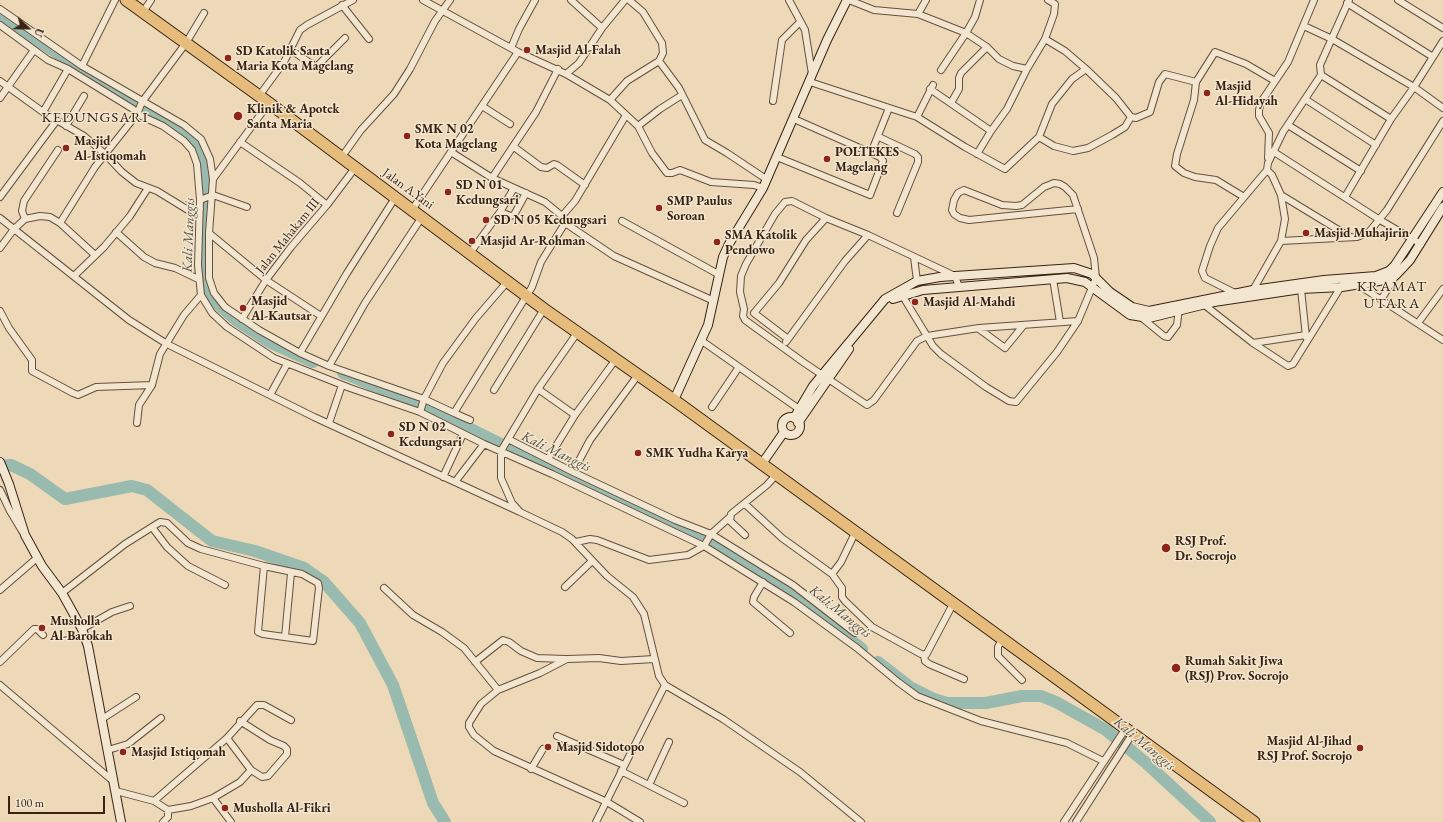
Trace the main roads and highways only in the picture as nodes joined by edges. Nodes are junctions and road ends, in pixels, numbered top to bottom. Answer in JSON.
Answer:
{"nodes":[{"id":1,"x":126,"y":0,"type":"edge"},
{"id":2,"x":1254,"y":822,"type":"edge"}],
"edges":[{"from":1,"to":2,"type":"highway","name":"Jalan A.Yani"}]}
